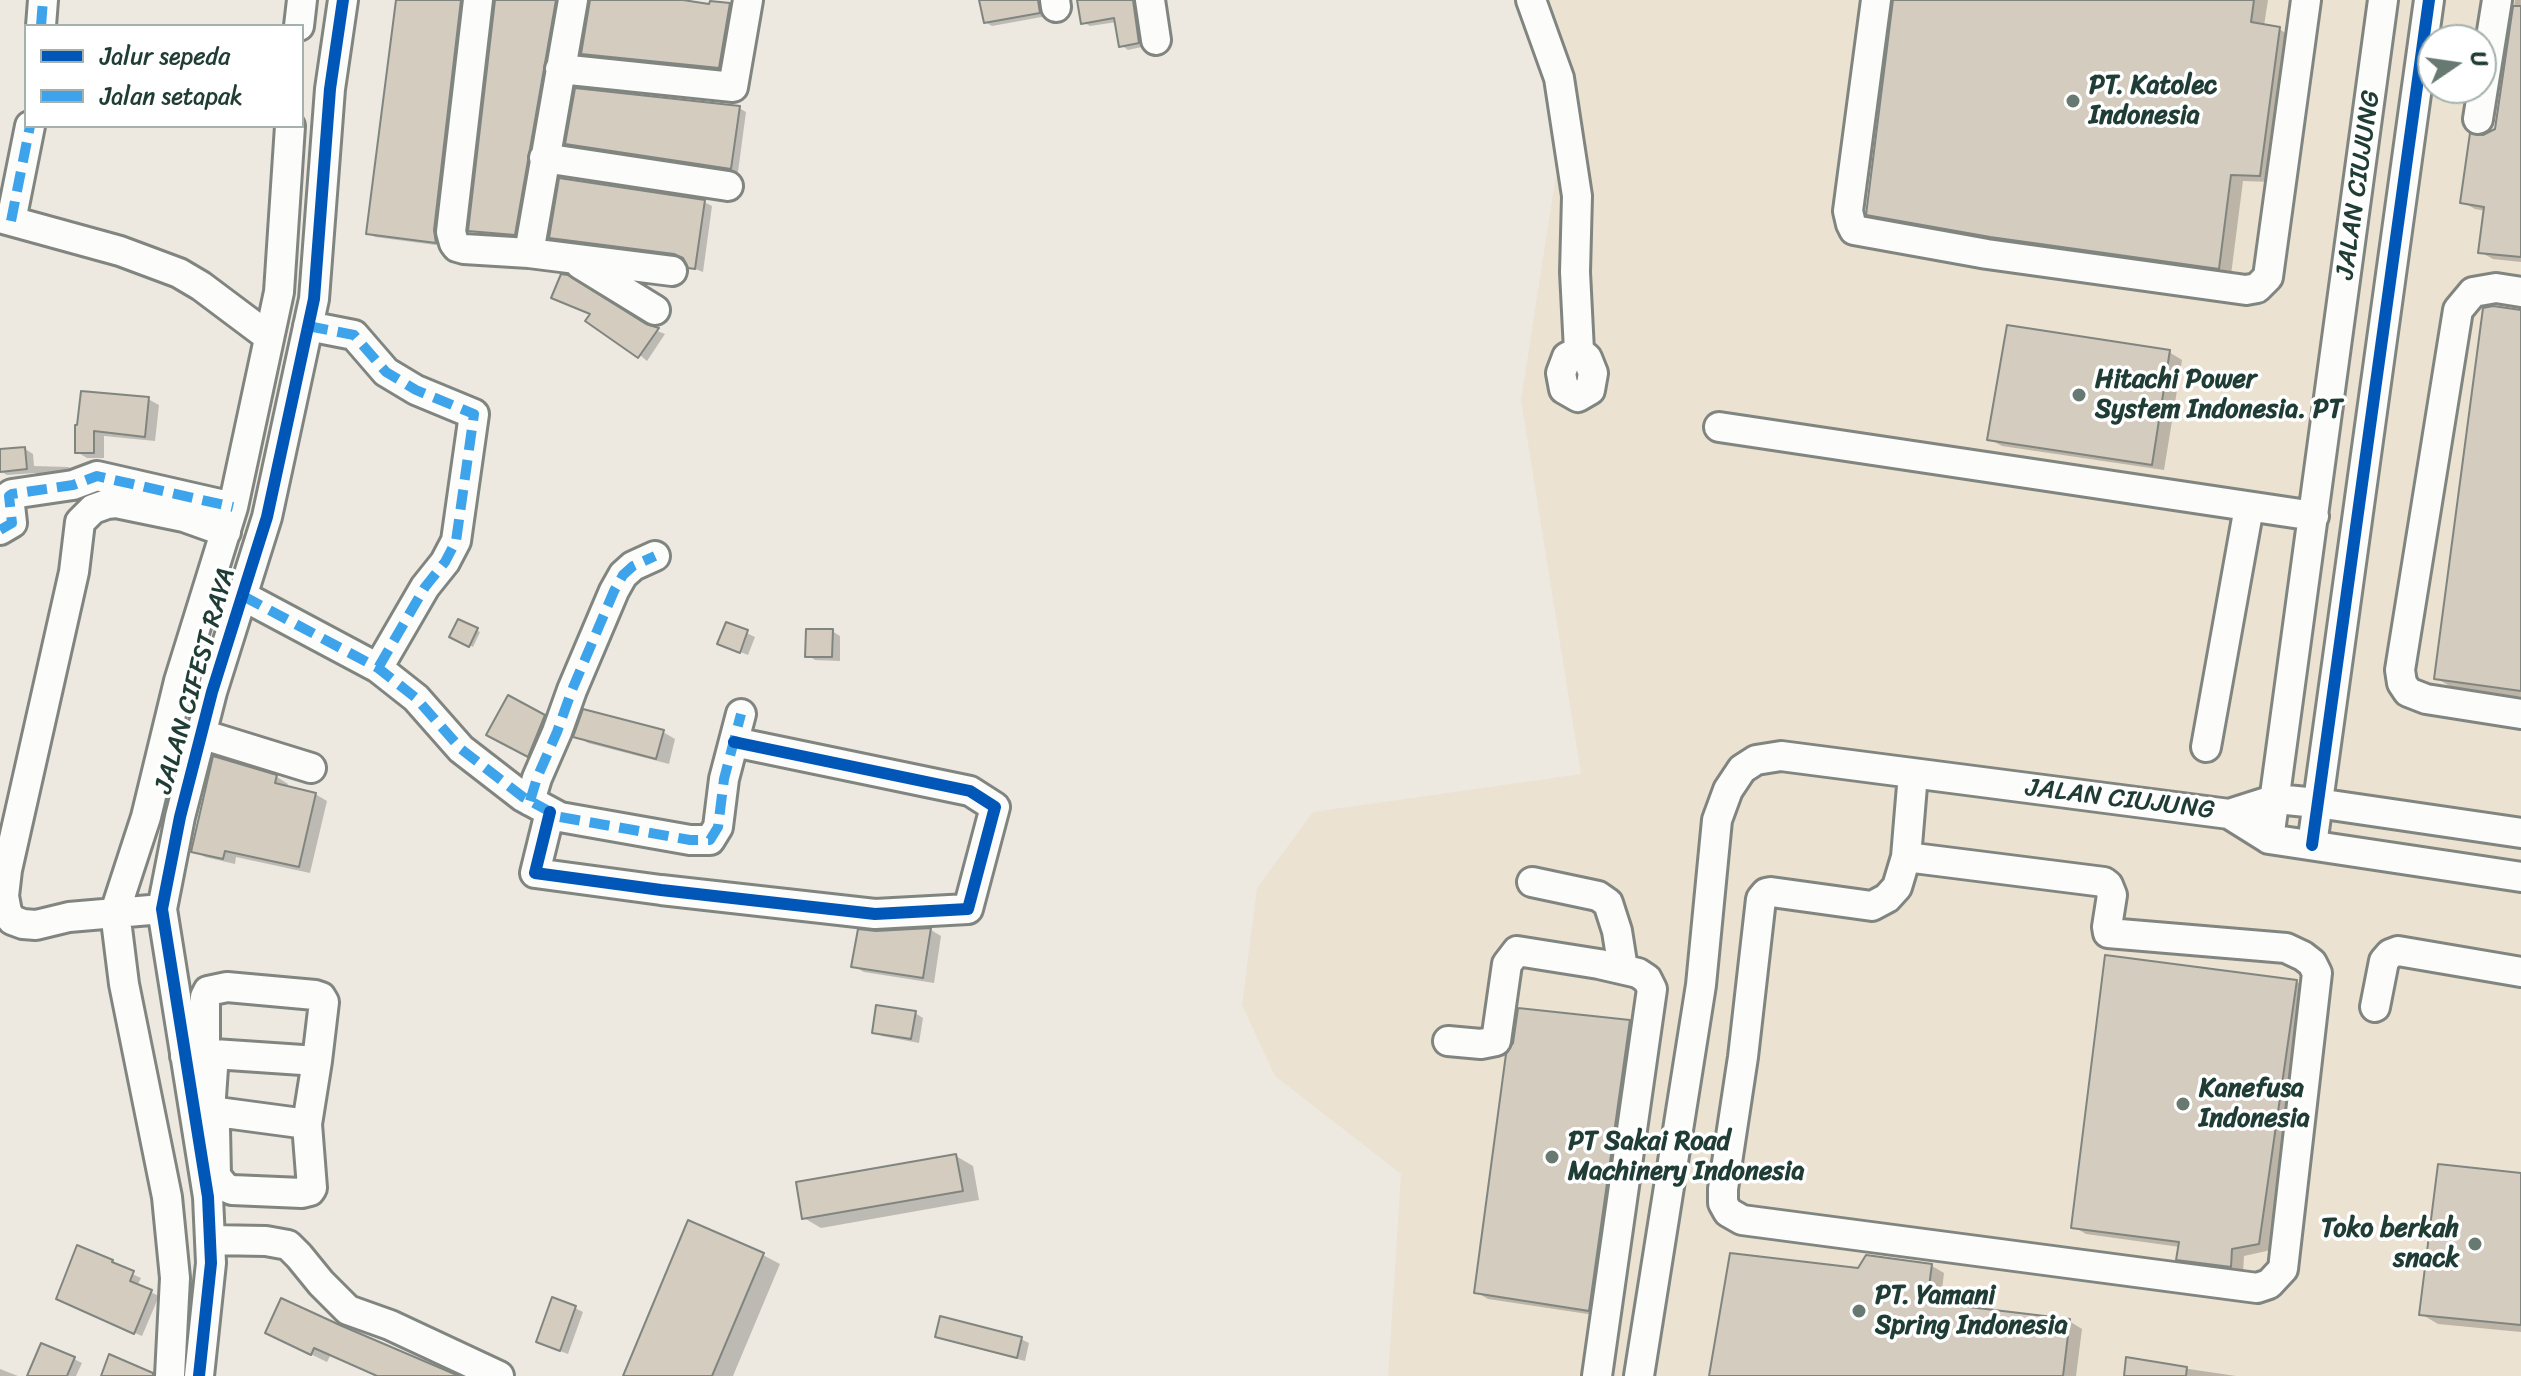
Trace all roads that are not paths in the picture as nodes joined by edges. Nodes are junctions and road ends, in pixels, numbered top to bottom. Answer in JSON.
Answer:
{"nodes":[{"id":1,"x":43,"y":0,"type":"edge"},
{"id":2,"x":302,"y":0,"type":"edge"},
{"id":3,"x":343,"y":0,"type":"edge"},
{"id":4,"x":478,"y":0,"type":"edge"},
{"id":5,"x":573,"y":0,"type":"edge"},
{"id":6,"x":748,"y":0,"type":"edge"},
{"id":7,"x":1150,"y":0,"type":"edge"},
{"id":8,"x":1531,"y":0,"type":"edge"},
{"id":9,"x":1876,"y":0,"type":"edge"},
{"id":10,"x":2306,"y":0,"type":"edge"},
{"id":11,"x":2383,"y":0,"type":"edge"},
{"id":12,"x":2429,"y":0,"type":"edge"},
{"id":13,"x":2497,"y":0,"type":"edge"},
{"id":14,"x":41,"y":24,"type":"edge"},
{"id":15,"x":299,"y":24,"type":"edge"},
{"id":16,"x":1156,"y":40,"type":"dead end"},
{"id":17,"x":560,"y":69,"type":"junction"},
{"id":18,"x":2478,"y":119,"type":"dead end"},
{"id":19,"x":29,"y":128,"type":"edge"},
{"id":20,"x":290,"y":128,"type":"edge"},
{"id":21,"x":544,"y":158,"type":"junction"},
{"id":22,"x":728,"y":186,"type":"dead end"},
{"id":23,"x":6,"y":219,"type":"edge"},
{"id":24,"x":529,"y":253,"type":"junction"},
{"id":25,"x":574,"y":259,"type":"junction"},
{"id":26,"x":672,"y":271,"type":"dead end"},
{"id":27,"x":279,"y":292,"type":"junction"},
{"id":28,"x":2521,"y":292,"type":"edge"},
{"id":29,"x":655,"y":310,"type":"dead end"},
{"id":30,"x":311,"y":312,"type":"junction"},
{"id":31,"x":269,"y":337,"type":"junction"},
{"id":32,"x":1579,"y":351,"type":"dead end"},
{"id":33,"x":1719,"y":427,"type":"dead end"},
{"id":34,"x":2249,"y":507,"type":"junction"},
{"id":35,"x":2314,"y":516,"type":"junction"},
{"id":36,"x":230,"y":519,"type":"junction"},
{"id":37,"x":0,"y":530,"type":"edge"},
{"id":38,"x":655,"y":556,"type":"dead end"},
{"id":39,"x":243,"y":596,"type":"junction"},
{"id":40,"x":378,"y":668,"type":"junction"},
{"id":41,"x":741,"y":714,"type":"dead end"},
{"id":42,"x":2521,"y":714,"type":"edge"},
{"id":43,"x":201,"y":734,"type":"junction"},
{"id":44,"x":734,"y":742,"type":"junction"},
{"id":45,"x":2206,"y":747,"type":"dead end"},
{"id":46,"x":311,"y":768,"type":"dead end"},
{"id":47,"x":1913,"y":774,"type":"junction"},
{"id":48,"x":2276,"y":799,"type":"junction"},
{"id":49,"x":2317,"y":803,"type":"junction"},
{"id":50,"x":540,"y":806,"type":"junction"},
{"id":51,"x":2229,"y":814,"type":"junction"},
{"id":52,"x":2521,"y":833,"type":"edge"},
{"id":53,"x":2269,"y":839,"type":"junction"},
{"id":54,"x":2312,"y":845,"type":"junction"},
{"id":55,"x":1906,"y":857,"type":"junction"},
{"id":56,"x":2521,"y":877,"type":"edge"},
{"id":57,"x":1532,"y":882,"type":"dead end"},
{"id":58,"x":162,"y":909,"type":"junction"},
{"id":59,"x":115,"y":912,"type":"junction"},
{"id":60,"x":1623,"y":969,"type":"junction"},
{"id":61,"x":2521,"y":972,"type":"edge"},
{"id":62,"x":2375,"y":1007,"type":"dead end"},
{"id":63,"x":1448,"y":1041,"type":"dead end"},
{"id":64,"x":202,"y":1055,"type":"junction"},
{"id":65,"x":317,"y":1061,"type":"junction"},
{"id":66,"x":210,"y":1111,"type":"junction"},
{"id":67,"x":307,"y":1124,"type":"junction"},
{"id":68,"x":210,"y":1240,"type":"junction"},
{"id":69,"x":170,"y":1376,"type":"edge"},
{"id":70,"x":199,"y":1376,"type":"edge"},
{"id":71,"x":499,"y":1376,"type":"edge"},
{"id":72,"x":1597,"y":1376,"type":"edge"},
{"id":73,"x":1639,"y":1376,"type":"edge"}],
"edges":[{"from":1,"to":14,"type":"street"},
{"from":2,"to":15,"type":"street"},
{"from":3,"to":30,"type":"street","name":"JALAN CIFEST RAYA"},
{"from":4,"to":24,"type":"street"},
{"from":5,"to":17,"type":"street"},
{"from":6,"to":17,"type":"street"},
{"from":7,"to":16,"type":"street"},
{"from":8,"to":32,"type":"street"},
{"from":9,"to":10,"type":"street"},
{"from":11,"to":35,"type":"street","name":"JALAN CIUJUNG"},
{"from":12,"to":49,"type":"street"},
{"from":13,"to":18,"type":"street"},
{"from":17,"to":21,"type":"street"},
{"from":19,"to":23,"type":"street"},
{"from":20,"to":27,"type":"street","name":"JALAN CIFEST RAYA"},
{"from":21,"to":22,"type":"street"},
{"from":21,"to":24,"type":"street"},
{"from":23,"to":31,"type":"street"},
{"from":24,"to":25,"type":"street"},
{"from":25,"to":26,"type":"street"},
{"from":25,"to":29,"type":"street"},
{"from":27,"to":30,"type":"street"},
{"from":27,"to":31,"type":"street","name":"JALAN CIFEST RAYA"},
{"from":28,"to":42,"type":"street"},
{"from":30,"to":39,"type":"street","name":"JALAN CIFEST RAYA"},
{"from":30,"to":40,"type":"street"},
{"from":31,"to":36,"type":"street","name":"JALAN CIFEST RAYA"},
{"from":33,"to":34,"type":"street"},
{"from":34,"to":35,"type":"street"},
{"from":34,"to":45,"type":"street"},
{"from":35,"to":48,"type":"street","name":"JALAN CIUJUNG"},
{"from":36,"to":37,"type":"street"},
{"from":36,"to":59,"type":"street","name":"JALAN CIFEST RAYA"},
{"from":36,"to":59,"type":"street"},
{"from":38,"to":50,"type":"street"},
{"from":39,"to":40,"type":"street"},
{"from":39,"to":43,"type":"street","name":"JALAN CIFEST RAYA"},
{"from":40,"to":50,"type":"street"},
{"from":41,"to":44,"type":"street"},
{"from":43,"to":46,"type":"street"},
{"from":43,"to":58,"type":"street","name":"JALAN CIFEST RAYA"},
{"from":44,"to":50,"type":"street"},
{"from":44,"to":50,"type":"street"},
{"from":47,"to":51,"type":"street","name":"JALAN CIUJUNG"},
{"from":47,"to":55,"type":"street"},
{"from":47,"to":73,"type":"street","name":"JALAN CIUJUNG"},
{"from":48,"to":49,"type":"street"},
{"from":48,"to":51,"type":"street"},
{"from":48,"to":53,"type":"street","name":"JALAN CIUJUNG"},
{"from":49,"to":52,"type":"street"},
{"from":49,"to":54,"type":"street"},
{"from":51,"to":53,"type":"street","name":"JALAN CIUJUNG"},
{"from":53,"to":54,"type":"street"},
{"from":54,"to":56,"type":"street"},
{"from":55,"to":55,"type":"street"},
{"from":57,"to":60,"type":"street"},
{"from":58,"to":59,"type":"street"},
{"from":58,"to":64,"type":"street","name":"JALAN CIFEST RAYA"},
{"from":59,"to":69,"type":"street","name":"JALAN CIFEST RAYA"},
{"from":60,"to":63,"type":"street"},
{"from":60,"to":72,"type":"street"},
{"from":61,"to":62,"type":"street"},
{"from":64,"to":65,"type":"street"},
{"from":64,"to":65,"type":"street"},
{"from":64,"to":66,"type":"street"},
{"from":64,"to":68,"type":"street","name":"JALAN CIFEST RAYA"},
{"from":65,"to":67,"type":"street"},
{"from":66,"to":67,"type":"street"},
{"from":66,"to":67,"type":"street"},
{"from":68,"to":70,"type":"street","name":"JALAN CIFEST RAYA"},
{"from":68,"to":71,"type":"street"}]}
